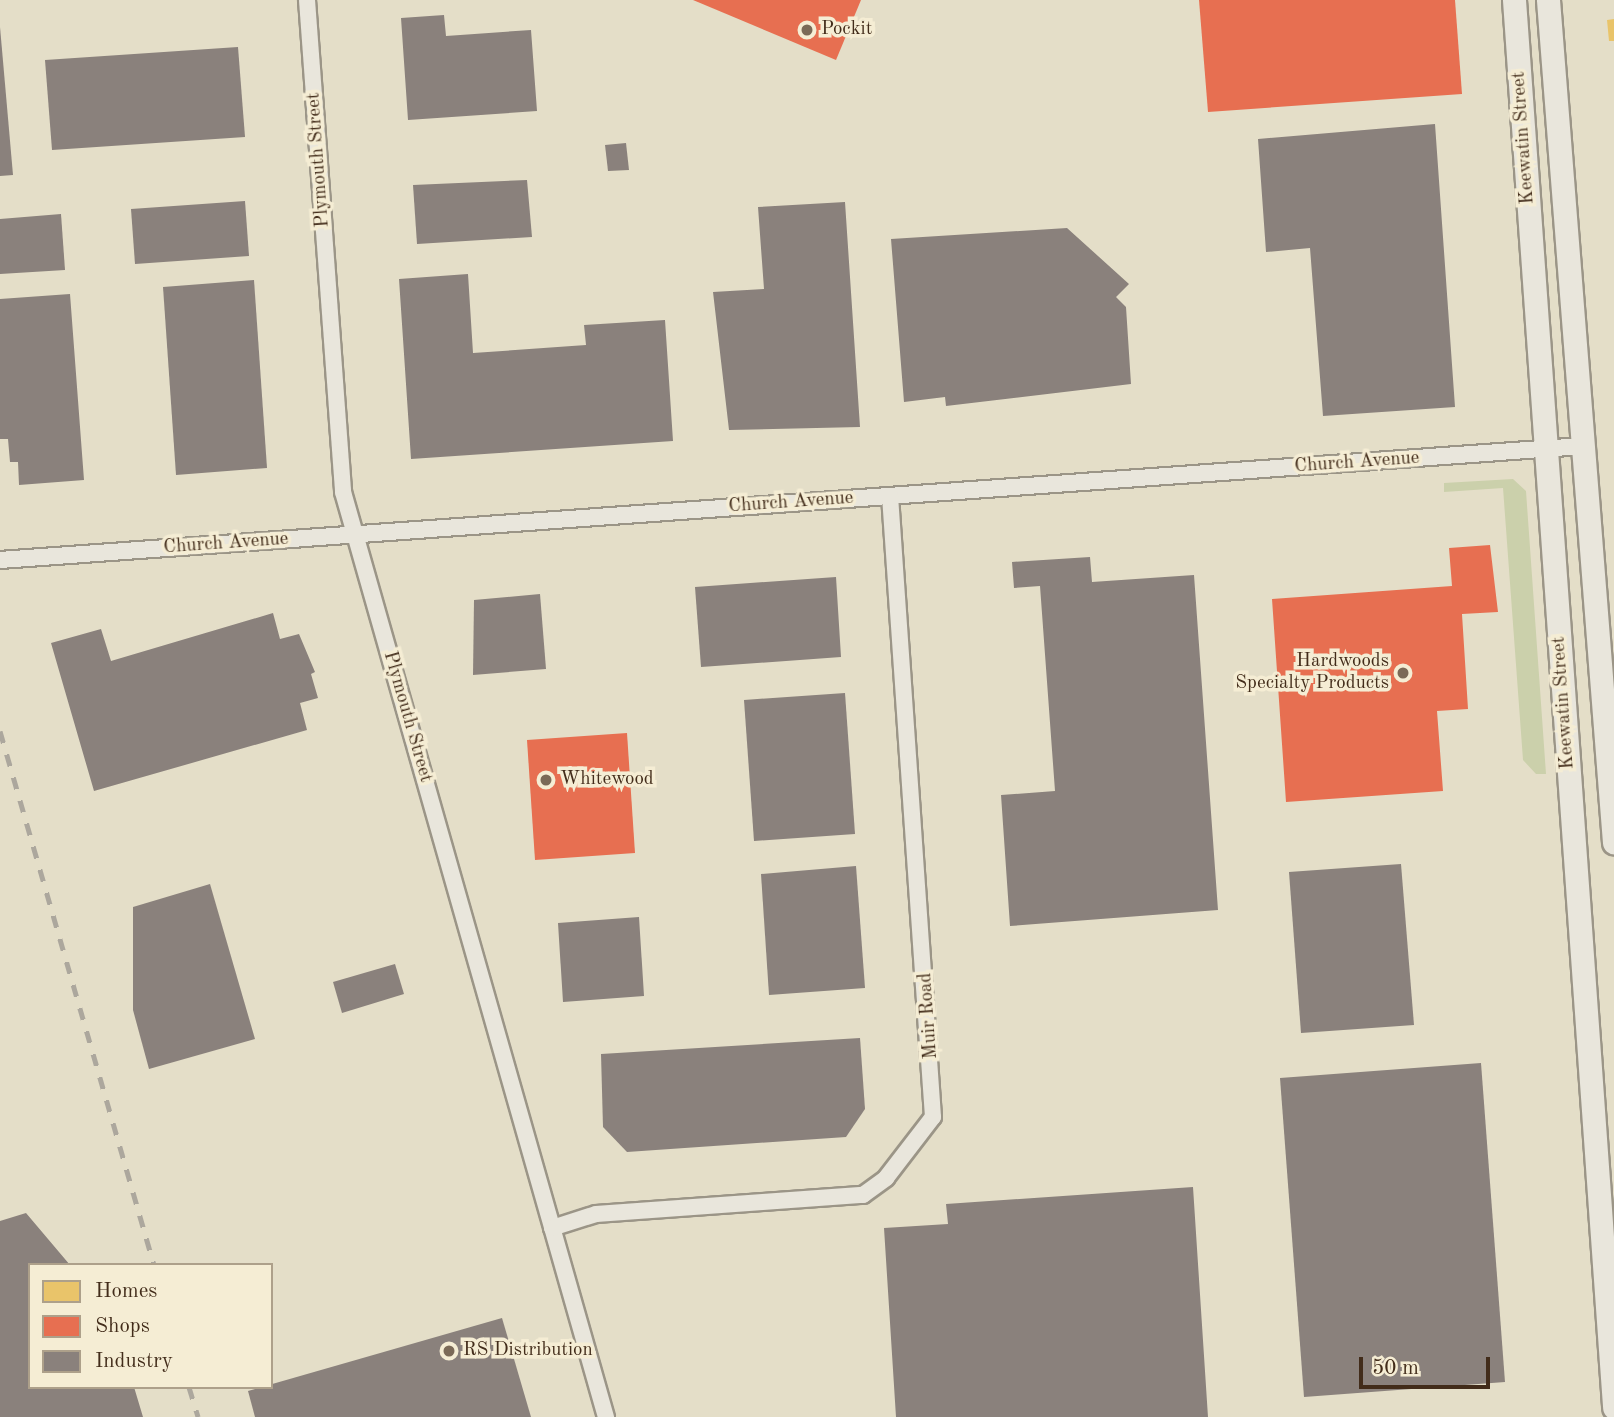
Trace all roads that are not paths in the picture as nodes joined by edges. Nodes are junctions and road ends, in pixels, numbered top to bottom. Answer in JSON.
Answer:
{"nodes":[{"id":1,"x":307,"y":0,"type":"edge"},
{"id":2,"x":1514,"y":0,"type":"edge"},
{"id":3,"x":1549,"y":0,"type":"edge"},
{"id":4,"x":1582,"y":446,"type":"junction"},
{"id":5,"x":1546,"y":450,"type":"junction"},
{"id":6,"x":890,"y":496,"type":"junction"},
{"id":7,"x":354,"y":535,"type":"junction"},
{"id":8,"x":0,"y":560,"type":"edge"},
{"id":9,"x":1614,"y":842,"type":"edge"},
{"id":10,"x":1604,"y":1132,"type":"edge"},
{"id":11,"x":552,"y":1228,"type":"junction"},
{"id":12,"x":1614,"y":1406,"type":"edge"},
{"id":13,"x":606,"y":1417,"type":"edge"}],
"edges":[{"from":1,"to":7,"type":"street","name":"Plymouth Street"},
{"from":2,"to":5,"type":"main road","name":"Keewatin Street"},
{"from":3,"to":4,"type":"main road","name":"Keewatin Street"},
{"from":4,"to":5,"type":"street","name":"Church Avenue"},
{"from":4,"to":9,"type":"main road","name":"Keewatin Street"},
{"from":5,"to":6,"type":"street","name":"Church Avenue"},
{"from":5,"to":10,"type":"main road","name":"Keewatin Street"},
{"from":6,"to":7,"type":"street","name":"Church Avenue"},
{"from":6,"to":11,"type":"street","name":"Muir Road"},
{"from":7,"to":8,"type":"street","name":"Church Avenue"},
{"from":7,"to":11,"type":"street","name":"Plymouth Street"},
{"from":10,"to":12,"type":"main road","name":"Keewatin Street"},
{"from":11,"to":13,"type":"street","name":"Plymouth Street"}]}
